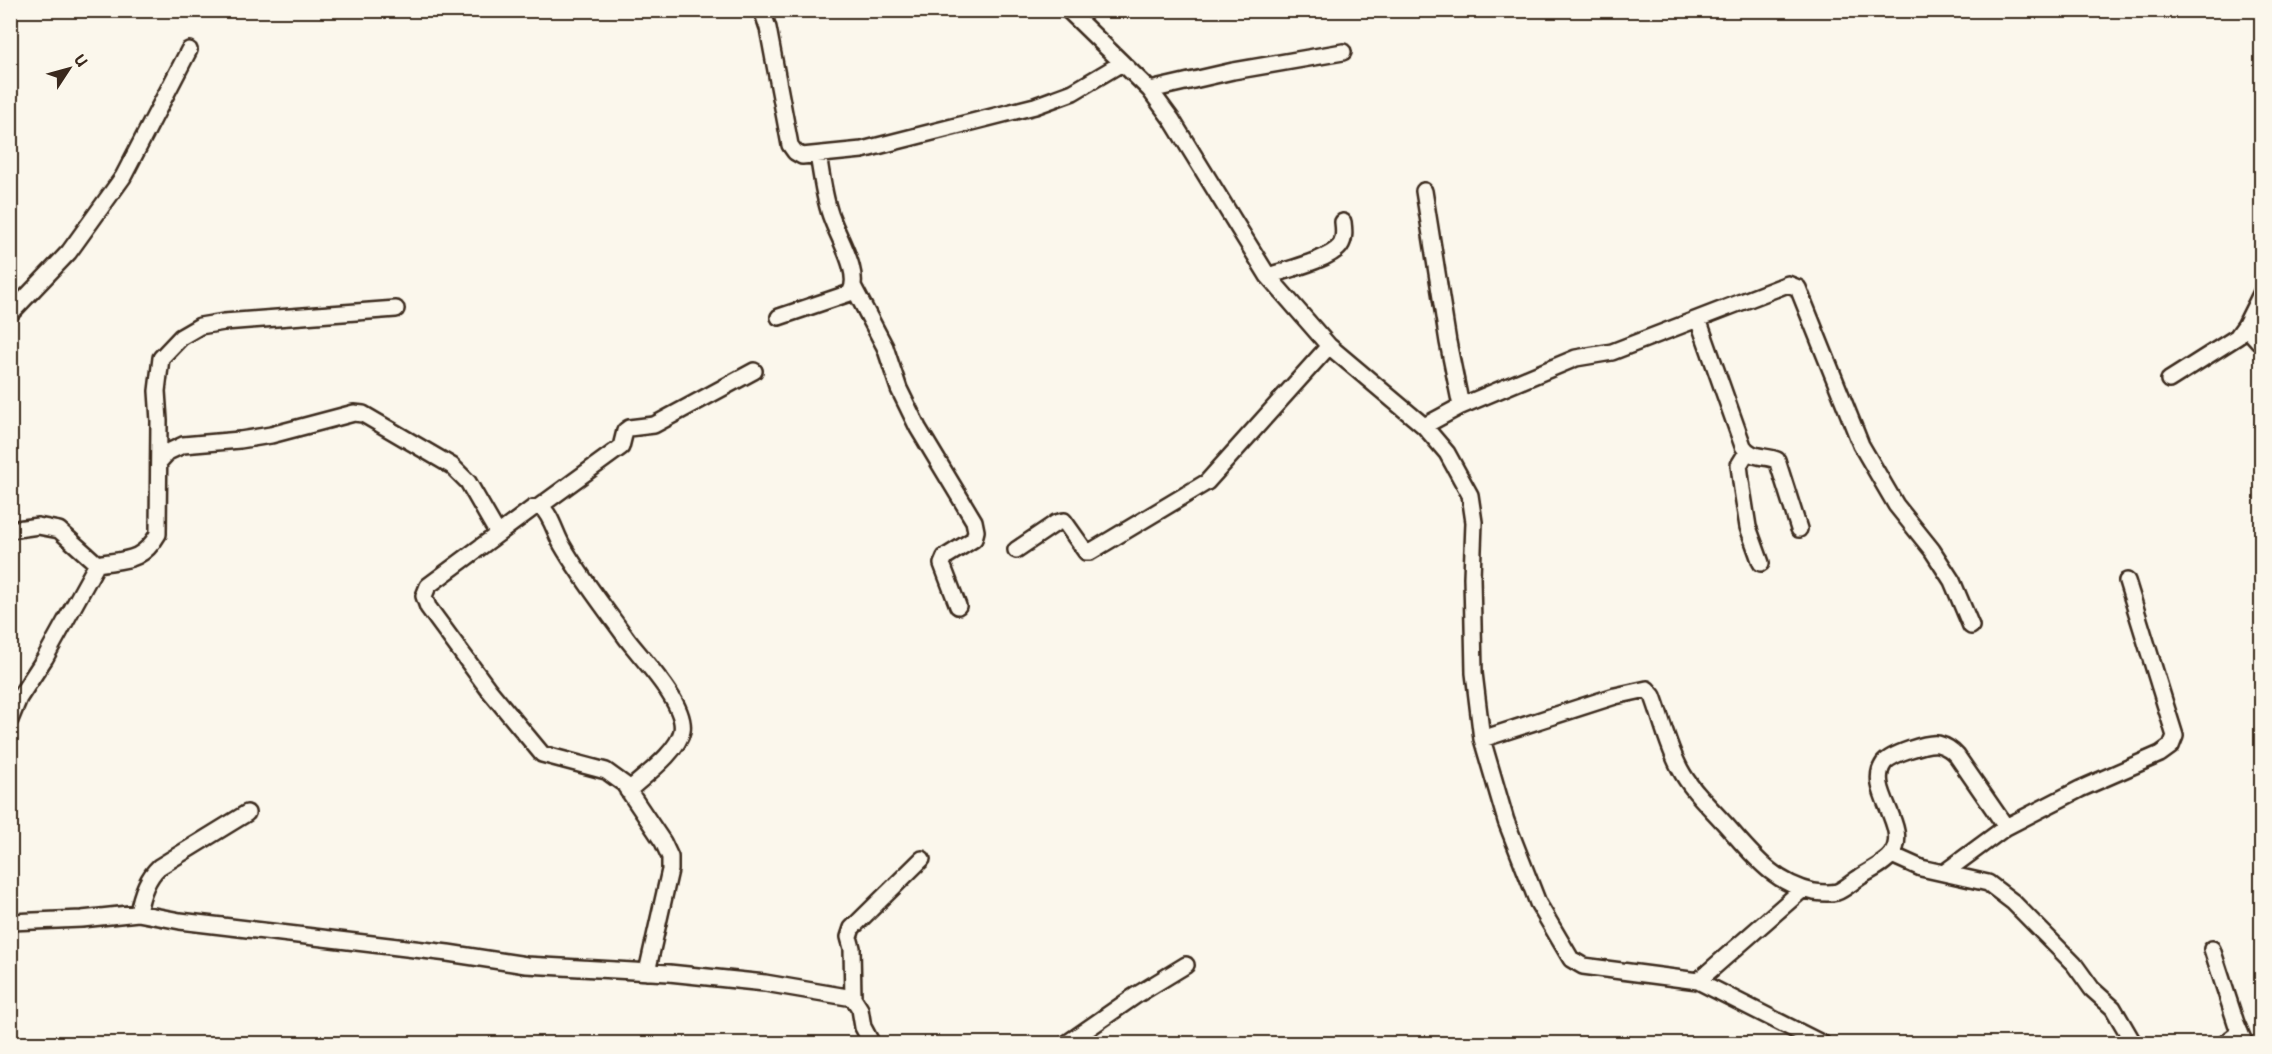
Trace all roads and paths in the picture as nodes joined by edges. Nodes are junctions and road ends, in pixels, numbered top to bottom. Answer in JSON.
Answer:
{"nodes":[{"id":1,"x":762,"y":10,"type":"edge"},
{"id":2,"x":1068,"y":10,"type":"edge"},
{"id":3,"x":189,"y":50,"type":"dead end"},
{"id":4,"x":1343,"y":52,"type":"dead end"},
{"id":5,"x":1122,"y":63,"type":"junction"},
{"id":6,"x":1150,"y":90,"type":"junction"},
{"id":7,"x":818,"y":155,"type":"junction"},
{"id":8,"x":1424,"y":191,"type":"dead end"},
{"id":9,"x":1343,"y":222,"type":"dead end"},
{"id":10,"x":1268,"y":276,"type":"junction"},
{"id":11,"x":854,"y":288,"type":"junction"},
{"id":12,"x":2262,"y":292,"type":"edge"},
{"id":13,"x":396,"y":309,"type":"dead end"},
{"id":14,"x":10,"y":314,"type":"edge"},
{"id":15,"x":779,"y":317,"type":"dead end"},
{"id":16,"x":1698,"y":319,"type":"junction"},
{"id":17,"x":2246,"y":326,"type":"junction"},
{"id":18,"x":2262,"y":345,"type":"edge"},
{"id":19,"x":1329,"y":346,"type":"junction"},
{"id":20,"x":754,"y":371,"type":"dead end"},
{"id":21,"x":2169,"y":380,"type":"dead end"},
{"id":22,"x":1461,"y":406,"type":"junction"},
{"id":23,"x":1424,"y":426,"type":"junction"},
{"id":24,"x":1747,"y":452,"type":"junction"},
{"id":25,"x":159,"y":462,"type":"junction"},
{"id":26,"x":540,"y":506,"type":"junction"},
{"id":27,"x":1799,"y":529,"type":"dead end"},
{"id":28,"x":10,"y":530,"type":"edge"},
{"id":29,"x":498,"y":534,"type":"junction"},
{"id":30,"x":1016,"y":550,"type":"dead end"},
{"id":31,"x":1761,"y":563,"type":"dead end"},
{"id":32,"x":97,"y":564,"type":"junction"},
{"id":33,"x":2127,"y":581,"type":"dead end"},
{"id":34,"x":958,"y":606,"type":"dead end"},
{"id":35,"x":1971,"y":626,"type":"dead end"},
{"id":36,"x":10,"y":720,"type":"edge"},
{"id":37,"x":1482,"y":739,"type":"junction"},
{"id":38,"x":628,"y":790,"type":"junction"},
{"id":39,"x":247,"y":813,"type":"dead end"},
{"id":40,"x":2006,"y":827,"type":"junction"},
{"id":41,"x":1892,"y":855,"type":"junction"},
{"id":42,"x":922,"y":859,"type":"dead end"},
{"id":43,"x":1945,"y":872,"type":"junction"},
{"id":44,"x":1803,"y":889,"type":"junction"},
{"id":45,"x":138,"y":913,"type":"junction"},
{"id":46,"x":10,"y":922,"type":"edge"},
{"id":47,"x":2212,"y":949,"type":"dead end"},
{"id":48,"x":1186,"y":965,"type":"dead end"},
{"id":49,"x":647,"y":972,"type":"junction"},
{"id":50,"x":1698,"y":981,"type":"junction"},
{"id":51,"x":853,"y":998,"type":"junction"},
{"id":52,"x":2242,"y":1038,"type":"edge"},
{"id":53,"x":872,"y":1044,"type":"edge"},
{"id":54,"x":1066,"y":1044,"type":"edge"},
{"id":55,"x":1823,"y":1044,"type":"edge"},
{"id":56,"x":2134,"y":1044,"type":"edge"},
{"id":57,"x":2224,"y":1044,"type":"edge"}],
"edges":[{"from":1,"to":7,"type":"street"},
{"from":2,"to":5,"type":"street"},
{"from":3,"to":14,"type":"street"},
{"from":4,"to":6,"type":"street"},
{"from":5,"to":6,"type":"street"},
{"from":5,"to":7,"type":"street"},
{"from":6,"to":10,"type":"street"},
{"from":7,"to":11,"type":"street"},
{"from":8,"to":22,"type":"street"},
{"from":9,"to":10,"type":"street"},
{"from":10,"to":19,"type":"street"},
{"from":11,"to":15,"type":"street"},
{"from":11,"to":34,"type":"street"},
{"from":12,"to":17,"type":"street"},
{"from":13,"to":25,"type":"street"},
{"from":16,"to":22,"type":"street"},
{"from":16,"to":24,"type":"street"},
{"from":16,"to":35,"type":"street"},
{"from":17,"to":18,"type":"street"},
{"from":17,"to":21,"type":"street"},
{"from":19,"to":23,"type":"street"},
{"from":19,"to":30,"type":"street"},
{"from":20,"to":26,"type":"street"},
{"from":22,"to":23,"type":"street"},
{"from":23,"to":37,"type":"street"},
{"from":24,"to":27,"type":"street"},
{"from":24,"to":31,"type":"street"},
{"from":25,"to":29,"type":"street"},
{"from":25,"to":32,"type":"street"},
{"from":26,"to":29,"type":"street"},
{"from":26,"to":38,"type":"street"},
{"from":28,"to":32,"type":"street"},
{"from":29,"to":38,"type":"street"},
{"from":32,"to":36,"type":"street"},
{"from":33,"to":40,"type":"street"},
{"from":37,"to":44,"type":"street"},
{"from":37,"to":50,"type":"street"},
{"from":38,"to":49,"type":"street"},
{"from":39,"to":45,"type":"street"},
{"from":40,"to":41,"type":"street"},
{"from":40,"to":43,"type":"street"},
{"from":41,"to":43,"type":"street"},
{"from":41,"to":44,"type":"street"},
{"from":42,"to":51,"type":"street"},
{"from":43,"to":56,"type":"street"},
{"from":44,"to":50,"type":"street"},
{"from":45,"to":46,"type":"street"},
{"from":45,"to":49,"type":"street"},
{"from":47,"to":52,"type":"street"},
{"from":48,"to":54,"type":"street"},
{"from":49,"to":51,"type":"street"},
{"from":50,"to":55,"type":"street"},
{"from":51,"to":53,"type":"street"},
{"from":52,"to":57,"type":"street"}]}
